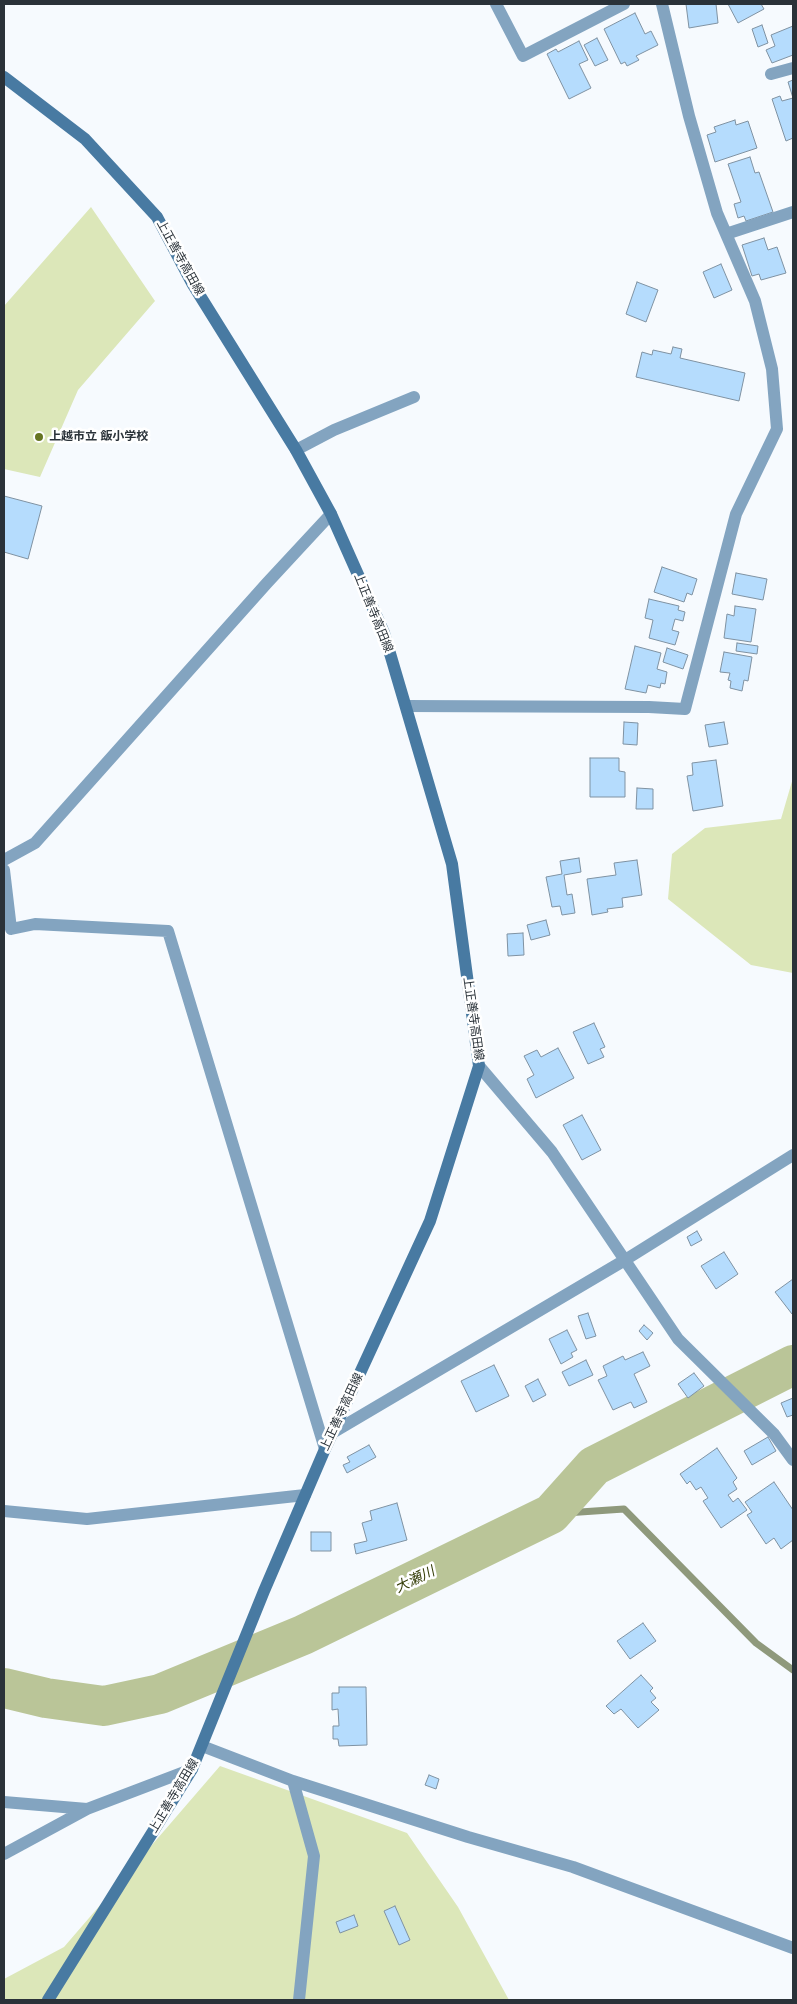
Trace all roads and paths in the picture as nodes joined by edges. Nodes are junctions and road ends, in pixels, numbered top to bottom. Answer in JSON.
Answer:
{"nodes":[{"id":1,"x":496,"y":4,"type":"edge"},
{"id":2,"x":624,"y":4,"type":"edge"},
{"id":3,"x":662,"y":4,"type":"edge"},
{"id":4,"x":793,"y":68,"type":"edge"},
{"id":5,"x":771,"y":74,"type":"dead end"},
{"id":6,"x":4,"y":77,"type":"edge"},
{"id":7,"x":793,"y":212,"type":"edge"},
{"id":8,"x":726,"y":234,"type":"junction"},
{"id":9,"x":414,"y":397,"type":"dead end"},
{"id":10,"x":296,"y":450,"type":"junction"},
{"id":11,"x":331,"y":514,"type":"junction"},
{"id":12,"x":406,"y":706,"type":"junction"},
{"id":13,"x":4,"y":860,"type":"edge"},
{"id":14,"x":4,"y":870,"type":"edge"},
{"id":15,"x":479,"y":1066,"type":"junction"},
{"id":16,"x":793,"y":1155,"type":"edge"},
{"id":17,"x":625,"y":1260,"type":"junction"},
{"id":18,"x":332,"y":1433,"type":"junction"},
{"id":19,"x":325,"y":1448,"type":"junction"},
{"id":20,"x":793,"y":1460,"type":"edge"},
{"id":21,"x":305,"y":1495,"type":"junction"},
{"id":22,"x":4,"y":1511,"type":"edge"},
{"id":23,"x":202,"y":1746,"type":"junction"},
{"id":24,"x":192,"y":1769,"type":"junction"},
{"id":25,"x":293,"y":1781,"type":"junction"},
{"id":26,"x":4,"y":1802,"type":"edge"},
{"id":27,"x":87,"y":1809,"type":"junction"},
{"id":28,"x":4,"y":1854,"type":"edge"},
{"id":29,"x":793,"y":1948,"type":"edge"},
{"id":30,"x":48,"y":2000,"type":"edge"},
{"id":31,"x":299,"y":2000,"type":"edge"}],
"edges":[{"from":1,"to":2,"type":"street"},
{"from":3,"to":8,"type":"street"},
{"from":4,"to":5,"type":"street"},
{"from":6,"to":10,"type":"main road","name":"上正善寺高田線"},
{"from":7,"to":8,"type":"street"},
{"from":8,"to":12,"type":"street"},
{"from":9,"to":10,"type":"street"},
{"from":10,"to":11,"type":"main road","name":"上正善寺高田線"},
{"from":11,"to":12,"type":"main road","name":"上正善寺高田線"},
{"from":11,"to":13,"type":"street"},
{"from":12,"to":15,"type":"main road","name":"上正善寺高田線"},
{"from":14,"to":19,"type":"street"},
{"from":15,"to":17,"type":"street"},
{"from":15,"to":18,"type":"main road","name":"上正善寺高田線"},
{"from":16,"to":17,"type":"street"},
{"from":17,"to":18,"type":"street"},
{"from":17,"to":20,"type":"street"},
{"from":18,"to":19,"type":"main road","name":"上正善寺高田線"},
{"from":19,"to":21,"type":"main road","name":"上正善寺高田線"},
{"from":21,"to":22,"type":"street"},
{"from":21,"to":23,"type":"main road","name":"上正善寺高田線"},
{"from":23,"to":24,"type":"main road","name":"上正善寺高田線"},
{"from":23,"to":25,"type":"street"},
{"from":24,"to":27,"type":"street"},
{"from":24,"to":30,"type":"main road","name":"上正善寺高田線"},
{"from":25,"to":29,"type":"street"},
{"from":25,"to":31,"type":"street"},
{"from":26,"to":27,"type":"street"},
{"from":27,"to":28,"type":"street"}]}
